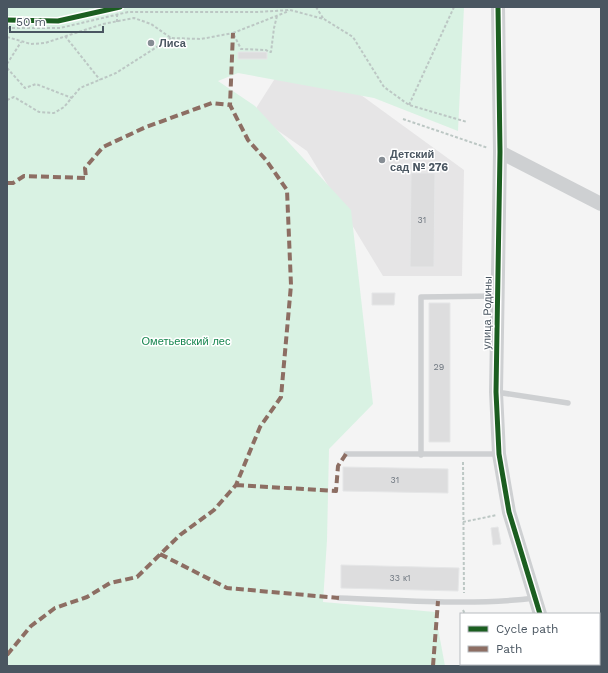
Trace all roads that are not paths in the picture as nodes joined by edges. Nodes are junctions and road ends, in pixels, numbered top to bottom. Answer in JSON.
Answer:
{"nodes":[{"id":1,"x":498,"y":7,"type":"edge"},
{"id":2,"x":500,"y":152,"type":"junction"},
{"id":3,"x":601,"y":204,"type":"edge"},
{"id":4,"x":498,"y":296,"type":"junction"},
{"id":5,"x":496,"y":392,"type":"junction"},
{"id":6,"x":568,"y":403,"type":"dead end"},
{"id":7,"x":346,"y":454,"type":"dead end"},
{"id":8,"x":499,"y":454,"type":"junction"},
{"id":9,"x":421,"y":455,"type":"junction"},
{"id":10,"x":339,"y":598,"type":"dead end"},
{"id":11,"x":535,"y":598,"type":"junction"},
{"id":12,"x":540,"y":613,"type":"edge"}],
"edges":[{"from":1,"to":2,"type":"street","name":"улица Родины"},
{"from":2,"to":3,"type":"street"},
{"from":2,"to":4,"type":"street","name":"улица Родины"},
{"from":4,"to":5,"type":"street","name":"улица Родины"},
{"from":4,"to":9,"type":"lane"},
{"from":5,"to":6,"type":"lane"},
{"from":5,"to":8,"type":"street","name":"улица Родины"},
{"from":7,"to":9,"type":"lane"},
{"from":8,"to":9,"type":"lane"},
{"from":8,"to":11,"type":"street","name":"улица Родины"},
{"from":10,"to":11,"type":"lane"},
{"from":11,"to":12,"type":"street","name":"улица Родины"}]}
